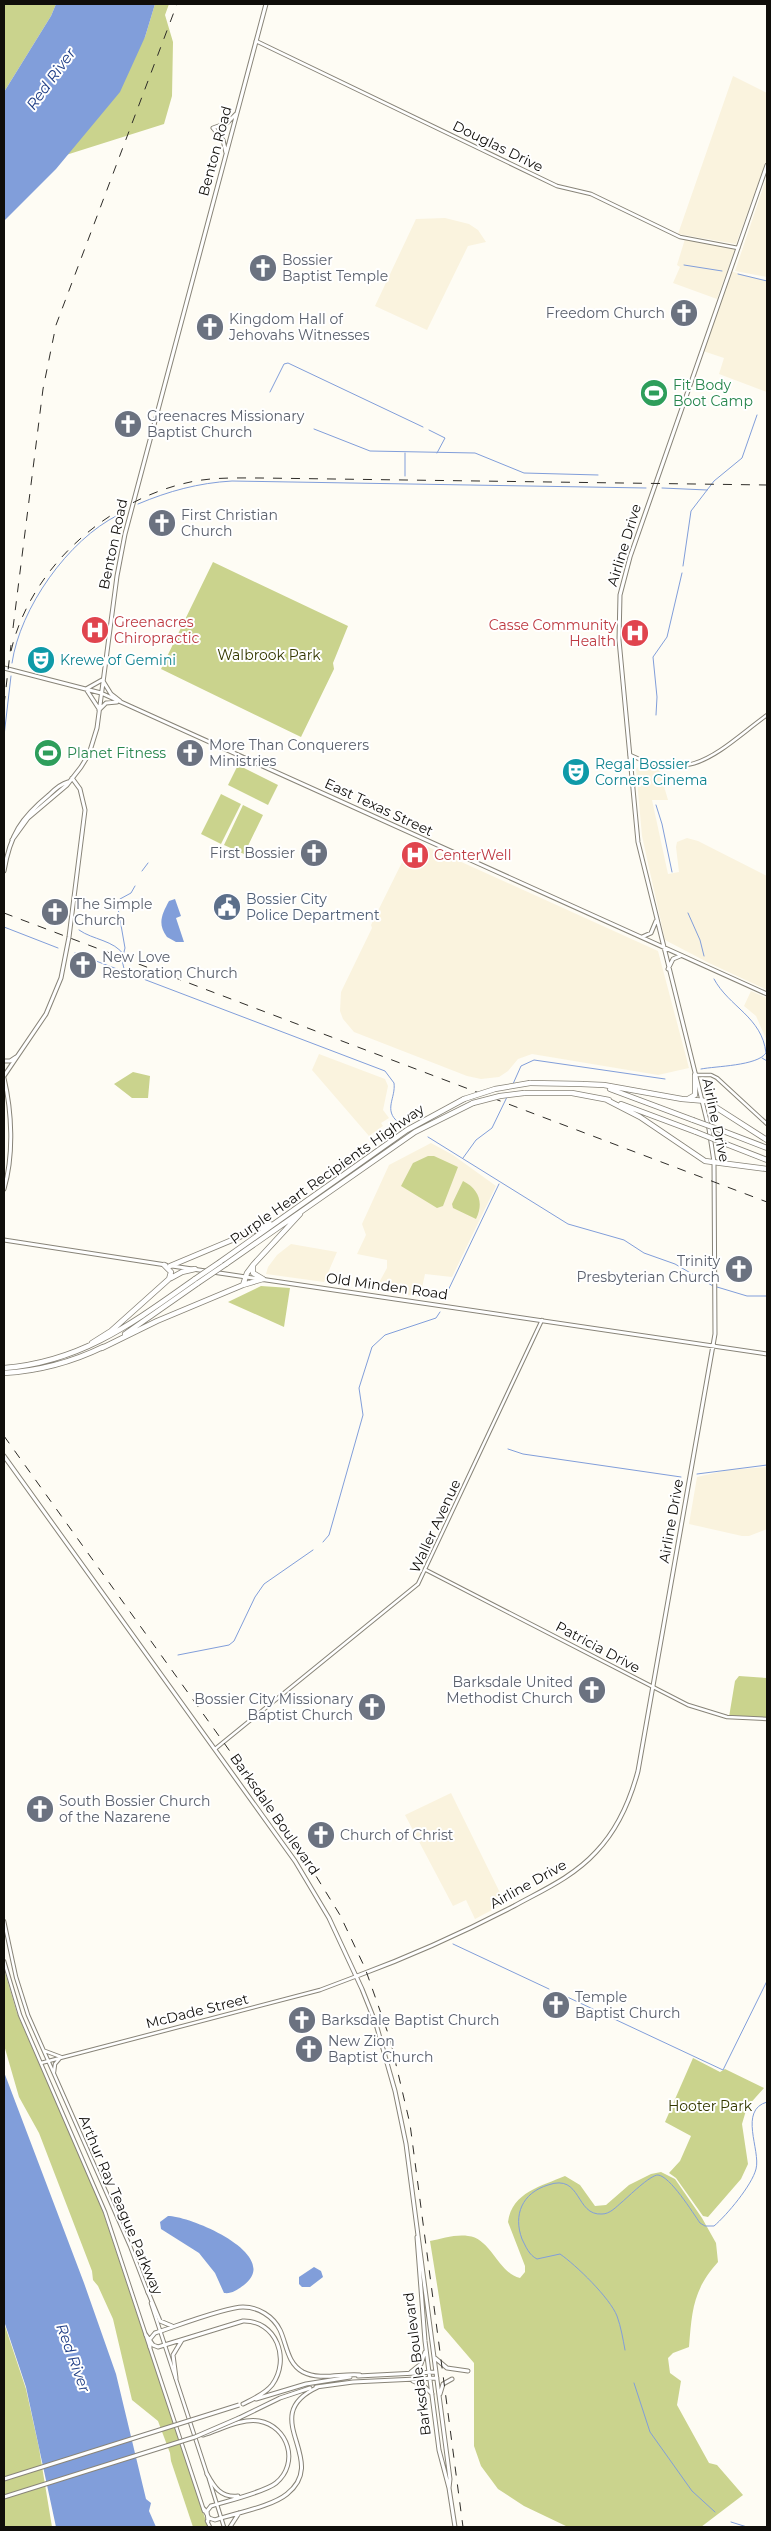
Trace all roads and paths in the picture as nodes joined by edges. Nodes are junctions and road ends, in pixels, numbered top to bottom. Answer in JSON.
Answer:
{"nodes":[{"id":1,"x":266,"y":4,"type":"edge"},
{"id":2,"x":256,"y":41,"type":"junction"},
{"id":3,"x":237,"y":113,"type":"junction"},
{"id":4,"x":226,"y":153,"type":"junction"},
{"id":5,"x":767,"y":165,"type":"edge"},
{"id":6,"x":738,"y":248,"type":"junction"},
{"id":7,"x":4,"y":668,"type":"edge"},
{"id":8,"x":103,"y":680,"type":"junction"},
{"id":9,"x":85,"y":689,"type":"junction"},
{"id":10,"x":101,"y":693,"type":"junction"},
{"id":11,"x":124,"y":704,"type":"junction"},
{"id":12,"x":99,"y":710,"type":"junction"},
{"id":13,"x":767,"y":715,"type":"edge"},
{"id":14,"x":630,"y":755,"type":"junction"},
{"id":15,"x":70,"y":780,"type":"junction"},
{"id":16,"x":4,"y":871,"type":"edge"},
{"id":17,"x":656,"y":920,"type":"junction"},
{"id":18,"x":640,"y":937,"type":"junction"},
{"id":19,"x":662,"y":947,"type":"junction"},
{"id":20,"x":683,"y":957,"type":"junction"},
{"id":21,"x":668,"y":970,"type":"junction"},
{"id":22,"x":767,"y":994,"type":"edge"},
{"id":23,"x":18,"y":1055,"type":"junction"},
{"id":24,"x":4,"y":1061,"type":"edge"},
{"id":25,"x":695,"y":1075,"type":"junction"},
{"id":26,"x":4,"y":1077,"type":"edge"},
{"id":27,"x":581,"y":1084,"type":"junction"},
{"id":28,"x":4,"y":1099,"type":"edge"},
{"id":29,"x":682,"y":1099,"type":"junction"},
{"id":30,"x":607,"y":1100,"type":"junction"},
{"id":31,"x":702,"y":1101,"type":"junction"},
{"id":32,"x":8,"y":1108,"type":"junction"},
{"id":33,"x":767,"y":1124,"type":"edge"},
{"id":34,"x":767,"y":1140,"type":"edge"},
{"id":35,"x":767,"y":1148,"type":"edge"},
{"id":36,"x":767,"y":1160,"type":"edge"},
{"id":37,"x":714,"y":1162,"type":"junction"},
{"id":38,"x":767,"y":1170,"type":"edge"},
{"id":39,"x":4,"y":1189,"type":"edge"},
{"id":40,"x":307,"y":1207,"type":"junction"},
{"id":41,"x":281,"y":1219,"type":"junction"},
{"id":42,"x":4,"y":1240,"type":"edge"},
{"id":43,"x":191,"y":1258,"type":"junction"},
{"id":44,"x":167,"y":1265,"type":"junction"},
{"id":45,"x":253,"y":1265,"type":"junction"},
{"id":46,"x":187,"y":1268,"type":"junction"},
{"id":47,"x":195,"y":1269,"type":"junction"},
{"id":48,"x":246,"y":1277,"type":"junction"},
{"id":49,"x":170,"y":1279,"type":"junction"},
{"id":50,"x":263,"y":1279,"type":"junction"},
{"id":51,"x":197,"y":1281,"type":"junction"},
{"id":52,"x":242,"y":1286,"type":"junction"},
{"id":53,"x":542,"y":1320,"type":"junction"},
{"id":54,"x":713,"y":1346,"type":"junction"},
{"id":55,"x":102,"y":1348,"type":"junction"},
{"id":56,"x":72,"y":1354,"type":"junction"},
{"id":57,"x":767,"y":1354,"type":"edge"},
{"id":58,"x":4,"y":1368,"type":"edge"},
{"id":59,"x":4,"y":1373,"type":"edge"},
{"id":60,"x":4,"y":1456,"type":"edge"},
{"id":61,"x":426,"y":1569,"type":"junction"},
{"id":62,"x":653,"y":1688,"type":"junction"},
{"id":63,"x":767,"y":1719,"type":"edge"},
{"id":64,"x":216,"y":1749,"type":"junction"},
{"id":65,"x":4,"y":1921,"type":"edge"},
{"id":66,"x":4,"y":1961,"type":"edge"},
{"id":67,"x":357,"y":1976,"type":"junction"},
{"id":68,"x":44,"y":2050,"type":"junction"},
{"id":69,"x":61,"y":2056,"type":"junction"},
{"id":70,"x":48,"y":2060,"type":"junction"},
{"id":71,"x":41,"y":2063,"type":"junction"},
{"id":72,"x":54,"y":2074,"type":"junction"},
{"id":73,"x":417,"y":2237,"type":"junction"},
{"id":74,"x":148,"y":2292,"type":"junction"},
{"id":75,"x":429,"y":2316,"type":"junction"},
{"id":76,"x":422,"y":2317,"type":"junction"},
{"id":77,"x":178,"y":2326,"type":"junction"},
{"id":78,"x":160,"y":2332,"type":"junction"},
{"id":79,"x":146,"y":2335,"type":"junction"},
{"id":80,"x":183,"y":2339,"type":"junction"},
{"id":81,"x":150,"y":2341,"type":"junction"},
{"id":82,"x":164,"y":2345,"type":"junction"},
{"id":83,"x":425,"y":2346,"type":"junction"},
{"id":84,"x":150,"y":2347,"type":"junction"},
{"id":85,"x":434,"y":2356,"type":"junction"},
{"id":86,"x":468,"y":2371,"type":"dead end"},
{"id":87,"x":429,"y":2372,"type":"junction"},
{"id":88,"x":436,"y":2372,"type":"junction"},
{"id":89,"x":407,"y":2374,"type":"junction"},
{"id":90,"x":360,"y":2376,"type":"junction"},
{"id":91,"x":176,"y":2378,"type":"junction"},
{"id":92,"x":436,"y":2378,"type":"junction"},
{"id":93,"x":430,"y":2379,"type":"junction"},
{"id":94,"x":452,"y":2379,"type":"dead end"},
{"id":95,"x":410,"y":2380,"type":"junction"},
{"id":96,"x":318,"y":2387,"type":"junction"},
{"id":97,"x":432,"y":2394,"type":"junction"},
{"id":98,"x":439,"y":2398,"type":"junction"},
{"id":99,"x":241,"y":2404,"type":"junction"},
{"id":100,"x":444,"y":2434,"type":"junction"},
{"id":101,"x":437,"y":2435,"type":"junction"},
{"id":102,"x":195,"y":2437,"type":"junction"},
{"id":103,"x":207,"y":2474,"type":"junction"},
{"id":104,"x":4,"y":2478,"type":"edge"},
{"id":105,"x":449,"y":2488,"type":"junction"},
{"id":106,"x":246,"y":2495,"type":"junction"},
{"id":107,"x":4,"y":2497,"type":"edge"},
{"id":108,"x":217,"y":2504,"type":"junction"},
{"id":109,"x":204,"y":2509,"type":"junction"},
{"id":110,"x":242,"y":2511,"type":"junction"},
{"id":111,"x":207,"y":2515,"type":"junction"},
{"id":112,"x":221,"y":2518,"type":"junction"},
{"id":113,"x":208,"y":2521,"type":"junction"},
{"id":114,"x":210,"y":2527,"type":"edge"},
{"id":115,"x":224,"y":2527,"type":"edge"},
{"id":116,"x":230,"y":2527,"type":"edge"},
{"id":117,"x":455,"y":2527,"type":"edge"}],
"edges":[{"from":1,"to":2,"type":"main road","name":"Benton Road"},
{"from":2,"to":3,"type":"main road","name":"Benton Road"},
{"from":2,"to":6,"type":"street","name":"Douglas Drive"},
{"from":3,"to":4,"type":"main road","name":"Benton Road"},
{"from":3,"to":4,"type":"main road"},
{"from":4,"to":8,"type":"main road","name":"Benton Road"},
{"from":5,"to":6,"type":"main road","name":"Airline Drive"},
{"from":6,"to":14,"type":"main road","name":"Airline Drive"},
{"from":7,"to":9,"type":"main road","name":"East Texas Street"},
{"from":8,"to":9,"type":"main road"},
{"from":8,"to":10,"type":"main road","name":"Benton Road"},
{"from":8,"to":11,"type":"main road"},
{"from":9,"to":10,"type":"main road","name":"East Texas Street"},
{"from":9,"to":12,"type":"main road"},
{"from":10,"to":11,"type":"main road","name":"East Texas Street"},
{"from":10,"to":12,"type":"main road","name":"Benton Road"},
{"from":11,"to":12,"type":"main road"},
{"from":11,"to":18,"type":"main road","name":"East Texas Street"},
{"from":12,"to":15,"type":"main road","name":"Benton Road"},
{"from":13,"to":14,"type":"street"},
{"from":14,"to":17,"type":"main road","name":"Airline Drive"},
{"from":15,"to":16,"type":"main road","name":"Benton Road"},
{"from":15,"to":23,"type":"main road"},
{"from":17,"to":18,"type":"main road"},
{"from":17,"to":19,"type":"main road","name":"Airline Drive"},
{"from":18,"to":19,"type":"main road","name":"East Texas Street"},
{"from":19,"to":20,"type":"main road","name":"East Texas Street"},
{"from":19,"to":21,"type":"main road","name":"Airline Drive"},
{"from":20,"to":21,"type":"main road"},
{"from":20,"to":22,"type":"main road","name":"East Texas Street"},
{"from":21,"to":25,"type":"main road","name":"Airline Drive"},
{"from":23,"to":24,"type":"main road"},
{"from":23,"to":26,"type":"main road"},
{"from":25,"to":29,"type":"highway"},
{"from":25,"to":31,"type":"main road","name":"Airline Drive"},
{"from":25,"to":33,"type":"street"},
{"from":26,"to":32,"type":"main road"},
{"from":27,"to":29,"type":"highway"},
{"from":27,"to":35,"type":"highway","name":"Purple Heart Recipients Highway","bridge":true},
{"from":27,"to":41,"type":"highway","name":"Purple Heart Recipients Highway","bridge":true},
{"from":28,"to":32,"type":"main road"},
{"from":29,"to":31,"type":"highway"},
{"from":30,"to":36,"type":"highway","name":"Purple Heart Recipients Highway","bridge":true},
{"from":30,"to":37,"type":"highway"},
{"from":30,"to":40,"type":"highway","name":"Purple Heart Recipients Highway","bridge":true},
{"from":31,"to":34,"type":"highway"},
{"from":31,"to":37,"type":"main road","name":"Airline Drive"},
{"from":32,"to":39,"type":"main road"},
{"from":37,"to":38,"type":"highway"},
{"from":37,"to":54,"type":"main road","name":"Airline Drive"},
{"from":40,"to":45,"type":"highway"},
{"from":40,"to":51,"type":"highway","name":"Purple Heart Recipients Highway","bridge":true},
{"from":41,"to":43,"type":"highway"},
{"from":41,"to":51,"type":"highway","name":"Purple Heart Recipients Highway","bridge":true},
{"from":42,"to":44,"type":"main road","name":"Old Minden Road"},
{"from":43,"to":44,"type":"highway"},
{"from":43,"to":46,"type":"highway"},
{"from":44,"to":46,"type":"main road","name":"Old Minden Road"},
{"from":44,"to":49,"type":"highway"},
{"from":45,"to":48,"type":"highway"},
{"from":45,"to":50,"type":"highway"},
{"from":46,"to":47,"type":"main road","name":"Old Minden Road"},
{"from":47,"to":48,"type":"main road","name":"Old Minden Road"},
{"from":47,"to":49,"type":"highway"},
{"from":48,"to":50,"type":"main road","name":"Old Minden Road"},
{"from":48,"to":52,"type":"highway"},
{"from":49,"to":56,"type":"highway"},
{"from":50,"to":52,"type":"highway"},
{"from":50,"to":53,"type":"main road","name":"Old Minden Road"},
{"from":51,"to":55,"type":"highway","name":"Purple Heart Recipients Highway"},
{"from":51,"to":56,"type":"highway","name":"Purple Heart Recipients Highway"},
{"from":52,"to":55,"type":"highway"},
{"from":53,"to":54,"type":"main road","name":"Old Minden Road"},
{"from":53,"to":61,"type":"street","name":"Waller Avenue"},
{"from":54,"to":57,"type":"main road","name":"Old Minden Road"},
{"from":54,"to":62,"type":"main road","name":"Airline Drive"},
{"from":55,"to":59,"type":"highway","name":"Purple Heart Recipients Highway"},
{"from":56,"to":58,"type":"highway","name":"Purple Heart Recipients Highway"},
{"from":60,"to":64,"type":"main road","name":"Barksdale Boulevard"},
{"from":61,"to":62,"type":"street","name":"Patricia Drive"},
{"from":61,"to":64,"type":"street","name":"Waller Avenue"},
{"from":62,"to":63,"type":"street","name":"Patricia Drive"},
{"from":62,"to":67,"type":"main road","name":"Airline Drive"},
{"from":64,"to":67,"type":"main road","name":"Barksdale Boulevard"},
{"from":65,"to":68,"type":"street","name":"Arthur Ray Teague Parkway"},
{"from":66,"to":71,"type":"street","name":"Arthur Ray Teague Parkway"},
{"from":67,"to":69,"type":"street","name":"McDade Street"},
{"from":67,"to":73,"type":"main road","name":"Barksdale Boulevard"},
{"from":68,"to":69,"type":"street"},
{"from":68,"to":70,"type":"street","name":"Arthur Ray Teague Parkway"},
{"from":69,"to":70,"type":"street","name":"McDade Street"},
{"from":69,"to":72,"type":"street"},
{"from":70,"to":71,"type":"street","name":"McDade Street"},
{"from":70,"to":72,"type":"street","name":"Arthur Ray Teague Parkway"},
{"from":71,"to":79,"type":"street","name":"Arthur Ray Teague Parkway"},
{"from":72,"to":74,"type":"street","name":"Arthur Ray Teague Parkway"},
{"from":73,"to":75,"type":"main road","name":"Barksdale Boulevard"},
{"from":73,"to":76,"type":"main road","name":"Barksdale Boulevard"},
{"from":74,"to":77,"type":"main road"},
{"from":74,"to":78,"type":"street","name":"Arthur Ray Teague Parkway"},
{"from":75,"to":76,"type":"main road"},
{"from":75,"to":85,"type":"main road","name":"Barksdale Boulevard"},
{"from":76,"to":83,"type":"main road","name":"Barksdale Boulevard"},
{"from":77,"to":78,"type":"main road"},
{"from":77,"to":90,"type":"main road"},
{"from":78,"to":81,"type":"main road"},
{"from":78,"to":82,"type":"street","name":"Arthur Ray Teague Parkway"},
{"from":79,"to":81,"type":"main road"},
{"from":79,"to":84,"type":"street","name":"Arthur Ray Teague Parkway"},
{"from":80,"to":82,"type":"main road"},
{"from":80,"to":91,"type":"main road"},
{"from":80,"to":99,"type":"main road"},
{"from":81,"to":82,"type":"main road"},
{"from":81,"to":84,"type":"main road"},
{"from":82,"to":91,"type":"street","name":"Arthur Ray Teague Parkway"},
{"from":83,"to":87,"type":"main road","name":"Barksdale Boulevard"},
{"from":83,"to":89,"type":"main road"},
{"from":84,"to":109,"type":"street","name":"Arthur Ray Teague Parkway"},
{"from":85,"to":86,"type":"main road"},
{"from":85,"to":88,"type":"main road","name":"Barksdale Boulevard"},
{"from":87,"to":88,"type":"main road"},
{"from":87,"to":89,"type":"main road"},
{"from":87,"to":93,"type":"main road","name":"Barksdale Boulevard"},
{"from":88,"to":92,"type":"main road","name":"Barksdale Boulevard"},
{"from":89,"to":90,"type":"main road"},
{"from":90,"to":99,"type":"main road"},
{"from":91,"to":103,"type":"street","name":"Arthur Ray Teague Parkway"},
{"from":92,"to":93,"type":"main road"},
{"from":92,"to":98,"type":"main road","name":"Barksdale Boulevard"},
{"from":93,"to":95,"type":"main road"},
{"from":93,"to":97,"type":"main road","name":"Barksdale Boulevard"},
{"from":94,"to":98,"type":"main road"},
{"from":95,"to":96,"type":"main road"},
{"from":95,"to":97,"type":"main road"},
{"from":96,"to":102,"type":"main road","bridge":true},
{"from":96,"to":110,"type":"main road"},
{"from":97,"to":101,"type":"main road","name":"Barksdale Boulevard"},
{"from":98,"to":100,"type":"main road","name":"Barksdale Boulevard"},
{"from":99,"to":104,"type":"main road","bridge":true},
{"from":100,"to":101,"type":"main road"},
{"from":100,"to":105,"type":"main road","name":"Barksdale Boulevard"},
{"from":101,"to":105,"type":"main road","name":"Barksdale Boulevard"},
{"from":102,"to":106,"type":"main road","bridge":true},
{"from":102,"to":107,"type":"main road","bridge":true},
{"from":103,"to":106,"type":"main road"},
{"from":103,"to":108,"type":"street","name":"Arthur Ray Teague Parkway"},
{"from":105,"to":117,"type":"main road","name":"Barksdale Boulevard"},
{"from":106,"to":108,"type":"main road"},
{"from":108,"to":111,"type":"main road"},
{"from":108,"to":112,"type":"street","name":"Arthur Ray Teague Parkway"},
{"from":109,"to":111,"type":"main road"},
{"from":109,"to":113,"type":"street","name":"Arthur Ray Teague Parkway"},
{"from":110,"to":112,"type":"main road"},
{"from":110,"to":116,"type":"main road"},
{"from":111,"to":112,"type":"main road"},
{"from":111,"to":113,"type":"main road"},
{"from":112,"to":115,"type":"street","name":"Arthur Ray Teague Parkway"},
{"from":113,"to":114,"type":"street","name":"Arthur Ray Teague Parkway"}]}
